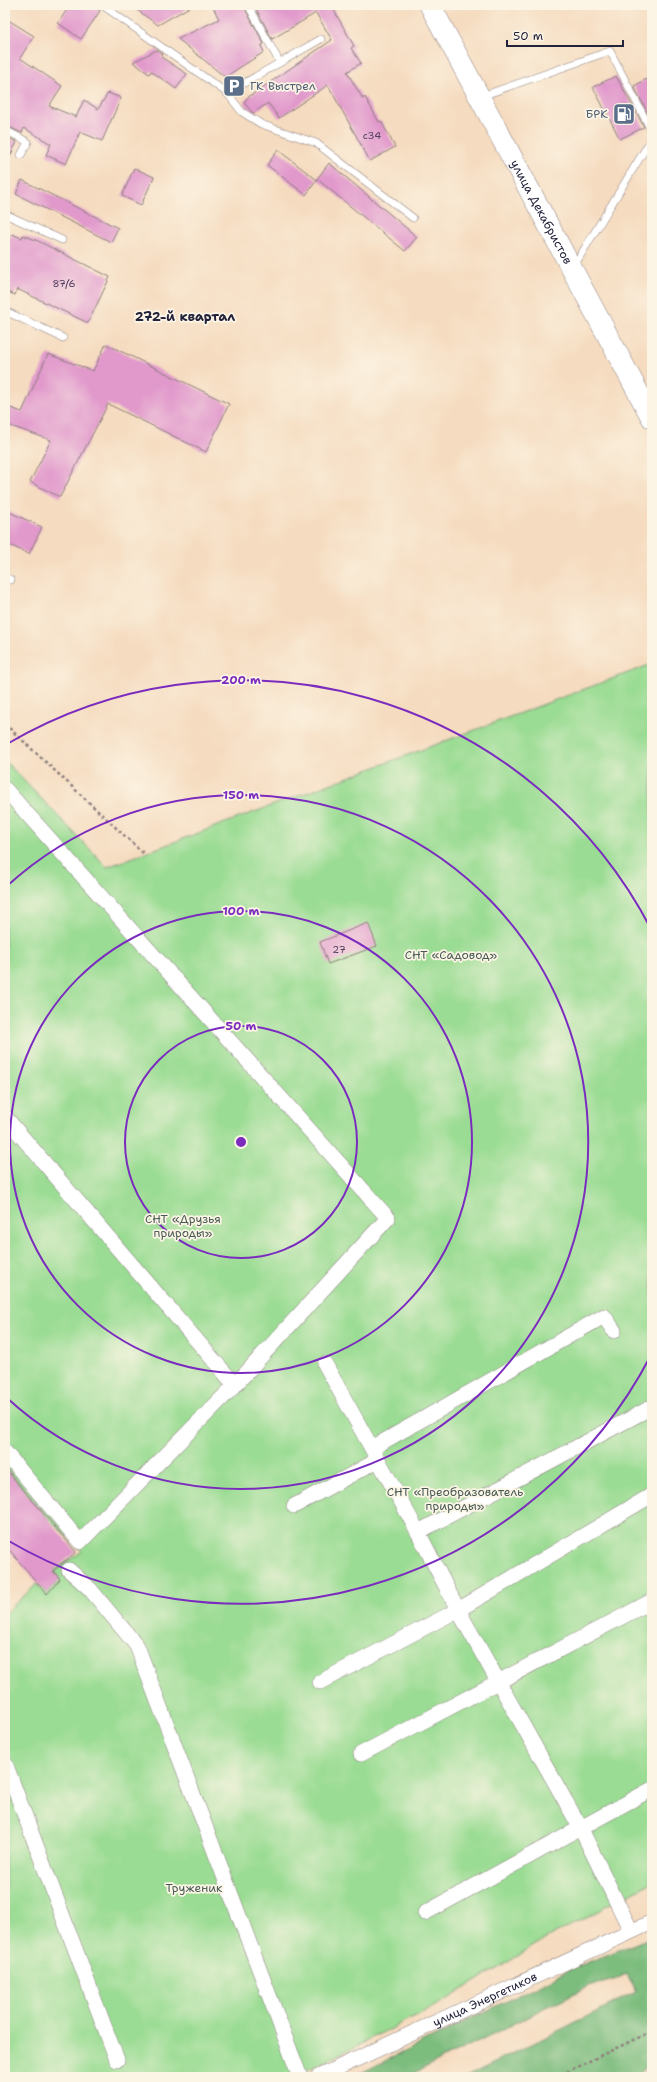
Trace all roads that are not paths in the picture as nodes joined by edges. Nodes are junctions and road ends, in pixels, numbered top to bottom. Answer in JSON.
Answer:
{"nodes":[{"id":1,"x":102,"y":5,"type":"edge"},
{"id":2,"x":248,"y":5,"type":"edge"},
{"id":3,"x":430,"y":5,"type":"edge"},
{"id":4,"x":321,"y":39,"type":"dead end"},
{"id":5,"x":280,"y":63,"type":"junction"},
{"id":6,"x":227,"y":94,"type":"junction"},
{"id":7,"x":479,"y":97,"type":"junction"},
{"id":8,"x":5,"y":130,"type":"edge"},
{"id":9,"x":652,"y":132,"type":"edge"},
{"id":10,"x":652,"y":138,"type":"edge"},
{"id":11,"x":21,"y":156,"type":"dead end"},
{"id":12,"x":5,"y":214,"type":"edge"},
{"id":13,"x":413,"y":218,"type":"dead end"},
{"id":14,"x":62,"y":240,"type":"dead end"},
{"id":15,"x":571,"y":269,"type":"junction"},
{"id":16,"x":5,"y":311,"type":"edge"},
{"id":17,"x":63,"y":338,"type":"dead end"},
{"id":18,"x":652,"y":418,"type":"edge"},
{"id":19,"x":5,"y":789,"type":"edge"},
{"id":20,"x":5,"y":1117,"type":"edge"},
{"id":21,"x":614,"y":1331,"type":"dead end"},
{"id":22,"x":325,"y":1364,"type":"dead end"},
{"id":23,"x":235,"y":1385,"type":"junction"},
{"id":24,"x":652,"y":1407,"type":"edge"},
{"id":25,"x":5,"y":1452,"type":"edge"},
{"id":26,"x":375,"y":1454,"type":"junction"},
{"id":27,"x":652,"y":1495,"type":"edge"},
{"id":28,"x":294,"y":1506,"type":"dead end"},
{"id":29,"x":418,"y":1532,"type":"junction"},
{"id":30,"x":69,"y":1570,"type":"dead end"},
{"id":31,"x":652,"y":1601,"type":"edge"},
{"id":32,"x":458,"y":1610,"type":"junction"},
{"id":33,"x":320,"y":1682,"type":"dead end"},
{"id":34,"x":498,"y":1682,"type":"junction"},
{"id":35,"x":361,"y":1754,"type":"dead end"},
{"id":36,"x":5,"y":1763,"type":"edge"},
{"id":37,"x":652,"y":1789,"type":"edge"},
{"id":38,"x":580,"y":1827,"type":"junction"},
{"id":39,"x":425,"y":1913,"type":"dead end"},
{"id":40,"x":652,"y":1922,"type":"edge"},
{"id":41,"x":631,"y":1932,"type":"junction"},
{"id":42,"x":117,"y":2060,"type":"dead end"},
{"id":43,"x":300,"y":2077,"type":"edge"},
{"id":44,"x":318,"y":2077,"type":"edge"}],
"edges":[{"from":1,"to":6,"type":"lane"},
{"from":2,"to":5,"type":"lane"},
{"from":3,"to":7,"type":"street","name":"улица Декабристов"},
{"from":4,"to":5,"type":"lane"},
{"from":5,"to":6,"type":"lane"},
{"from":6,"to":13,"type":"lane"},
{"from":7,"to":9,"type":"lane"},
{"from":7,"to":15,"type":"street","name":"улица Декабристов"},
{"from":8,"to":11,"type":"lane"},
{"from":10,"to":15,"type":"lane"},
{"from":12,"to":14,"type":"lane"},
{"from":15,"to":18,"type":"street","name":"улица Декабристов"},
{"from":16,"to":17,"type":"lane"},
{"from":19,"to":23,"type":"street"},
{"from":20,"to":23,"type":"street"},
{"from":21,"to":26,"type":"street"},
{"from":22,"to":26,"type":"street"},
{"from":23,"to":25,"type":"street"},
{"from":24,"to":29,"type":"street"},
{"from":26,"to":28,"type":"street"},
{"from":26,"to":29,"type":"street"},
{"from":27,"to":32,"type":"street"},
{"from":29,"to":32,"type":"street"},
{"from":30,"to":43,"type":"street"},
{"from":31,"to":34,"type":"street"},
{"from":32,"to":33,"type":"street"},
{"from":32,"to":34,"type":"street"},
{"from":34,"to":35,"type":"street"},
{"from":34,"to":38,"type":"street"},
{"from":36,"to":42,"type":"street"},
{"from":37,"to":38,"type":"street"},
{"from":38,"to":39,"type":"street"},
{"from":38,"to":41,"type":"street"},
{"from":40,"to":41,"type":"street","name":"улица Энергетиков"},
{"from":41,"to":44,"type":"street","name":"улица Энергетиков"}]}
